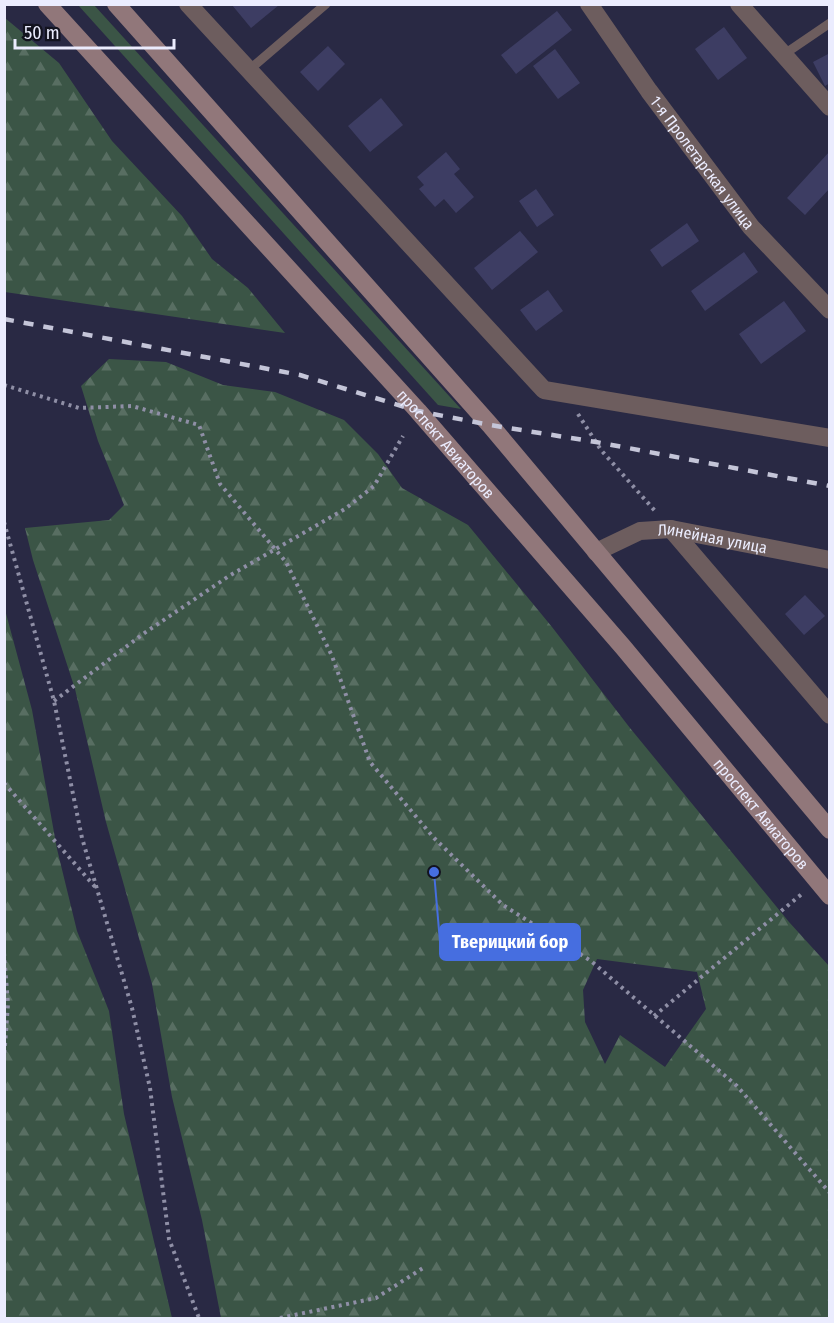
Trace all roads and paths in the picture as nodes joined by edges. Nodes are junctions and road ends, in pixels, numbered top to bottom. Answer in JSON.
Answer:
{"nodes":[{"id":1,"x":47,"y":4,"type":"edge"},
{"id":2,"x":116,"y":4,"type":"edge"},
{"id":3,"x":188,"y":4,"type":"edge"},
{"id":4,"x":326,"y":4,"type":"edge"},
{"id":5,"x":589,"y":4,"type":"edge"},
{"id":6,"x":739,"y":4,"type":"edge"},
{"id":7,"x":830,"y":23,"type":"edge"},
{"id":8,"x":783,"y":55,"type":"junction"},
{"id":9,"x":249,"y":70,"type":"junction"},
{"id":10,"x":830,"y":107,"type":"edge"},
{"id":11,"x":830,"y":310,"type":"edge"},
{"id":12,"x":4,"y":385,"type":"edge"},
{"id":13,"x":565,"y":393,"type":"junction"},
{"id":14,"x":403,"y":436,"type":"dead end"},
{"id":15,"x":828,"y":436,"type":"edge"},
{"id":16,"x":4,"y":522,"type":"edge"},
{"id":17,"x":671,"y":529,"type":"junction"},
{"id":18,"x":275,"y":549,"type":"junction"},
{"id":19,"x":596,"y":552,"type":"junction"},
{"id":20,"x":830,"y":560,"type":"edge"},
{"id":21,"x":54,"y":701,"type":"junction"},
{"id":22,"x":830,"y":715,"type":"edge"},
{"id":23,"x":4,"y":783,"type":"edge"},
{"id":24,"x":830,"y":830,"type":"edge"},
{"id":25,"x":818,"y":881,"type":"junction"},
{"id":26,"x":99,"y":892,"type":"junction"},
{"id":27,"x":830,"y":896,"type":"edge"},
{"id":28,"x":4,"y":953,"type":"edge"},
{"id":29,"x":654,"y":1016,"type":"junction"},
{"id":30,"x":4,"y":1059,"type":"edge"},
{"id":31,"x":830,"y":1193,"type":"edge"},
{"id":32,"x":423,"y":1268,"type":"dead end"},
{"id":33,"x":199,"y":1318,"type":"edge"},
{"id":34,"x":280,"y":1318,"type":"edge"}],
"edges":[{"from":1,"to":25,"type":"main road","name":"проспект Авиаторов"},
{"from":2,"to":19,"type":"main road"},
{"from":3,"to":9,"type":"street"},
{"from":4,"to":9,"type":"lane"},
{"from":5,"to":11,"type":"street","name":"1-я Пролетарская улица"},
{"from":6,"to":8,"type":"street"},
{"from":7,"to":8,"type":"lane"},
{"from":8,"to":10,"type":"street"},
{"from":9,"to":13,"type":"street"},
{"from":12,"to":18,"type":"path"},
{"from":13,"to":15,"type":"street"},
{"from":13,"to":17,"type":"path"},
{"from":14,"to":18,"type":"path"},
{"from":16,"to":21,"type":"path"},
{"from":17,"to":19,"type":"street","name":"Линейная улица"},
{"from":17,"to":20,"type":"street","name":"Линейная улица"},
{"from":17,"to":22,"type":"street"},
{"from":18,"to":21,"type":"path"},
{"from":18,"to":29,"type":"path"},
{"from":19,"to":24,"type":"main road"},
{"from":21,"to":26,"type":"path"},
{"from":23,"to":26,"type":"path"},
{"from":25,"to":27,"type":"main road","name":"проспект Авиаторов"},
{"from":25,"to":29,"type":"path"},
{"from":26,"to":33,"type":"path"},
{"from":28,"to":30,"type":"path"},
{"from":29,"to":31,"type":"path"},
{"from":32,"to":34,"type":"path"}]}
